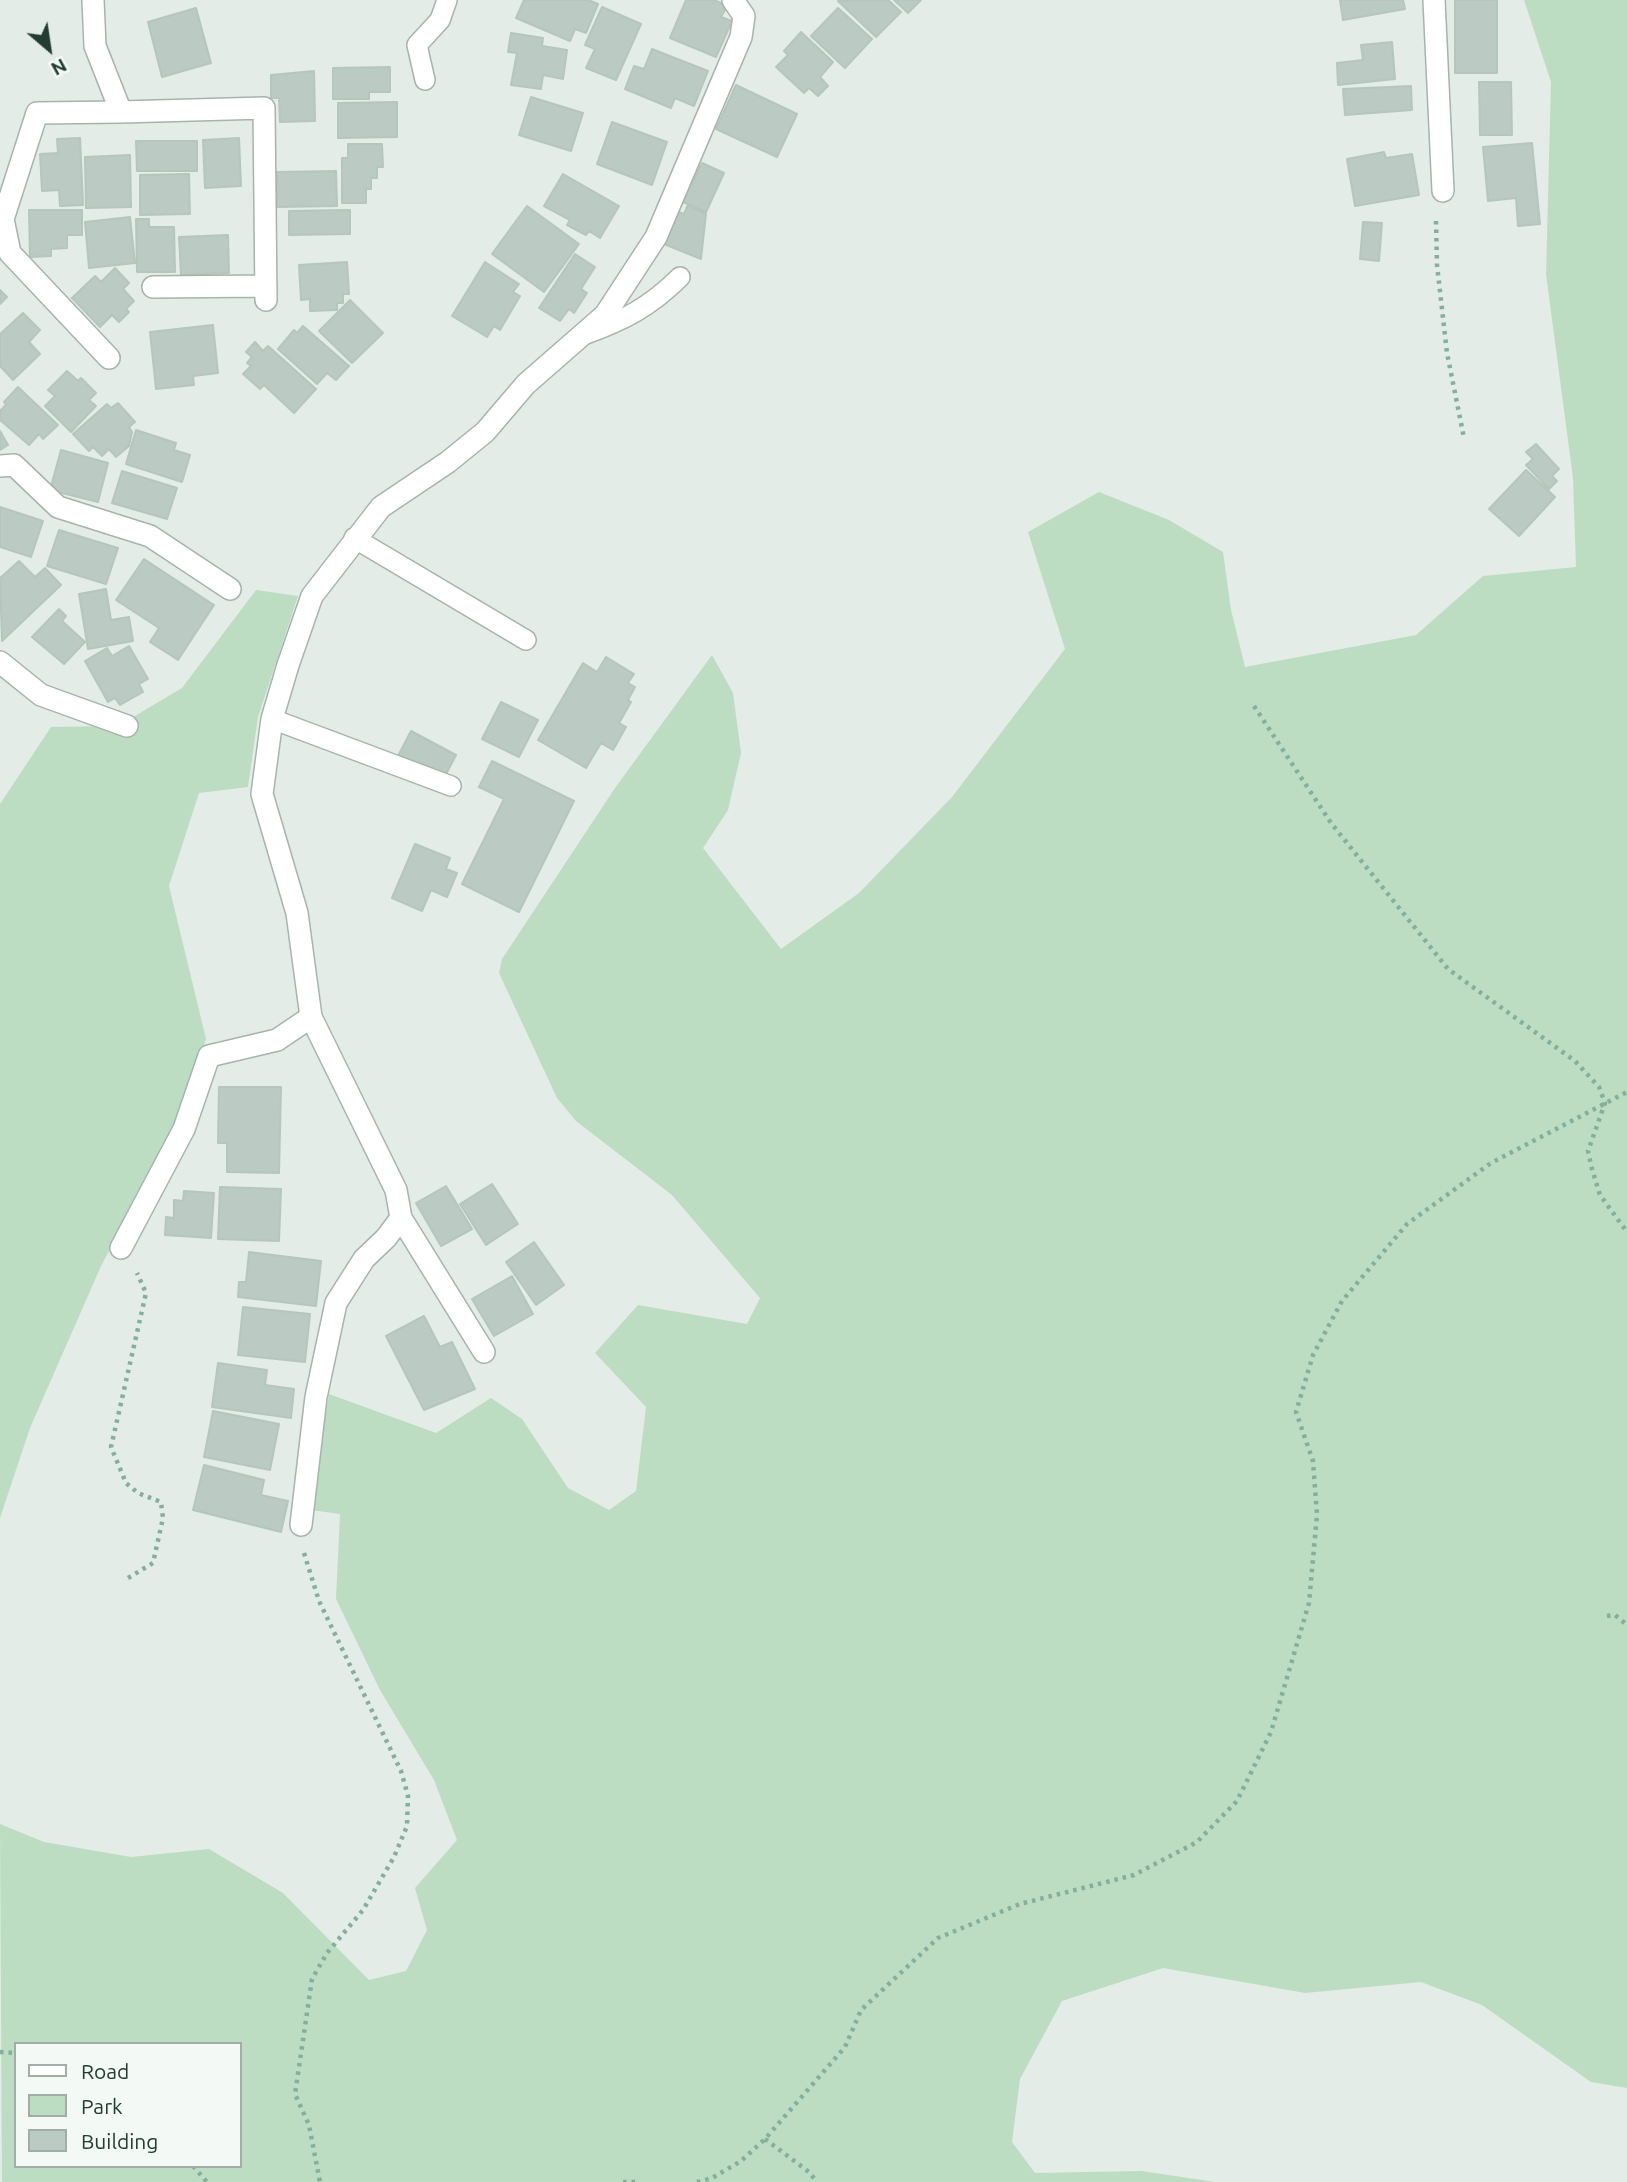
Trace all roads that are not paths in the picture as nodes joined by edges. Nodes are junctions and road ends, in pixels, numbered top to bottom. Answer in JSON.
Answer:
{"nodes":[{"id":1,"x":93,"y":0,"type":"edge"},
{"id":2,"x":447,"y":0,"type":"edge"},
{"id":3,"x":1434,"y":0,"type":"edge"},
{"id":4,"x":744,"y":5,"type":"edge"},
{"id":5,"x":425,"y":80,"type":"dead end"},
{"id":6,"x":121,"y":112,"type":"junction"},
{"id":7,"x":1443,"y":191,"type":"road end"},
{"id":8,"x":680,"y":277,"type":"dead end"},
{"id":9,"x":153,"y":287,"type":"dead end"},
{"id":10,"x":582,"y":335,"type":"junction"},
{"id":11,"x":109,"y":358,"type":"dead end"},
{"id":12,"x":0,"y":466,"type":"edge"},
{"id":13,"x":354,"y":538,"type":"junction"},
{"id":14,"x":230,"y":589,"type":"dead end"},
{"id":15,"x":526,"y":640,"type":"dead end"},
{"id":16,"x":0,"y":662,"type":"edge"},
{"id":17,"x":272,"y":719,"type":"junction"},
{"id":18,"x":127,"y":726,"type":"dead end"},
{"id":19,"x":451,"y":786,"type":"dead end"},
{"id":20,"x":311,"y":1017,"type":"junction"},
{"id":21,"x":401,"y":1218,"type":"junction"},
{"id":22,"x":121,"y":1248,"type":"road end"},
{"id":23,"x":484,"y":1352,"type":"dead end"},
{"id":24,"x":301,"y":1525,"type":"road end"}],
"edges":[{"from":1,"to":6,"type":"street"},
{"from":2,"to":5,"type":"lane"},
{"from":3,"to":7,"type":"street"},
{"from":4,"to":10,"type":"street"},
{"from":6,"to":9,"type":"street"},
{"from":6,"to":11,"type":"street"},
{"from":8,"to":10,"type":"lane"},
{"from":10,"to":13,"type":"street"},
{"from":12,"to":14,"type":"street"},
{"from":13,"to":15,"type":"lane"},
{"from":13,"to":17,"type":"street"},
{"from":16,"to":18,"type":"street"},
{"from":17,"to":19,"type":"lane"},
{"from":17,"to":20,"type":"street"},
{"from":20,"to":21,"type":"street"},
{"from":20,"to":22,"type":"street"},
{"from":21,"to":23,"type":"street"},
{"from":21,"to":24,"type":"street"}]}
